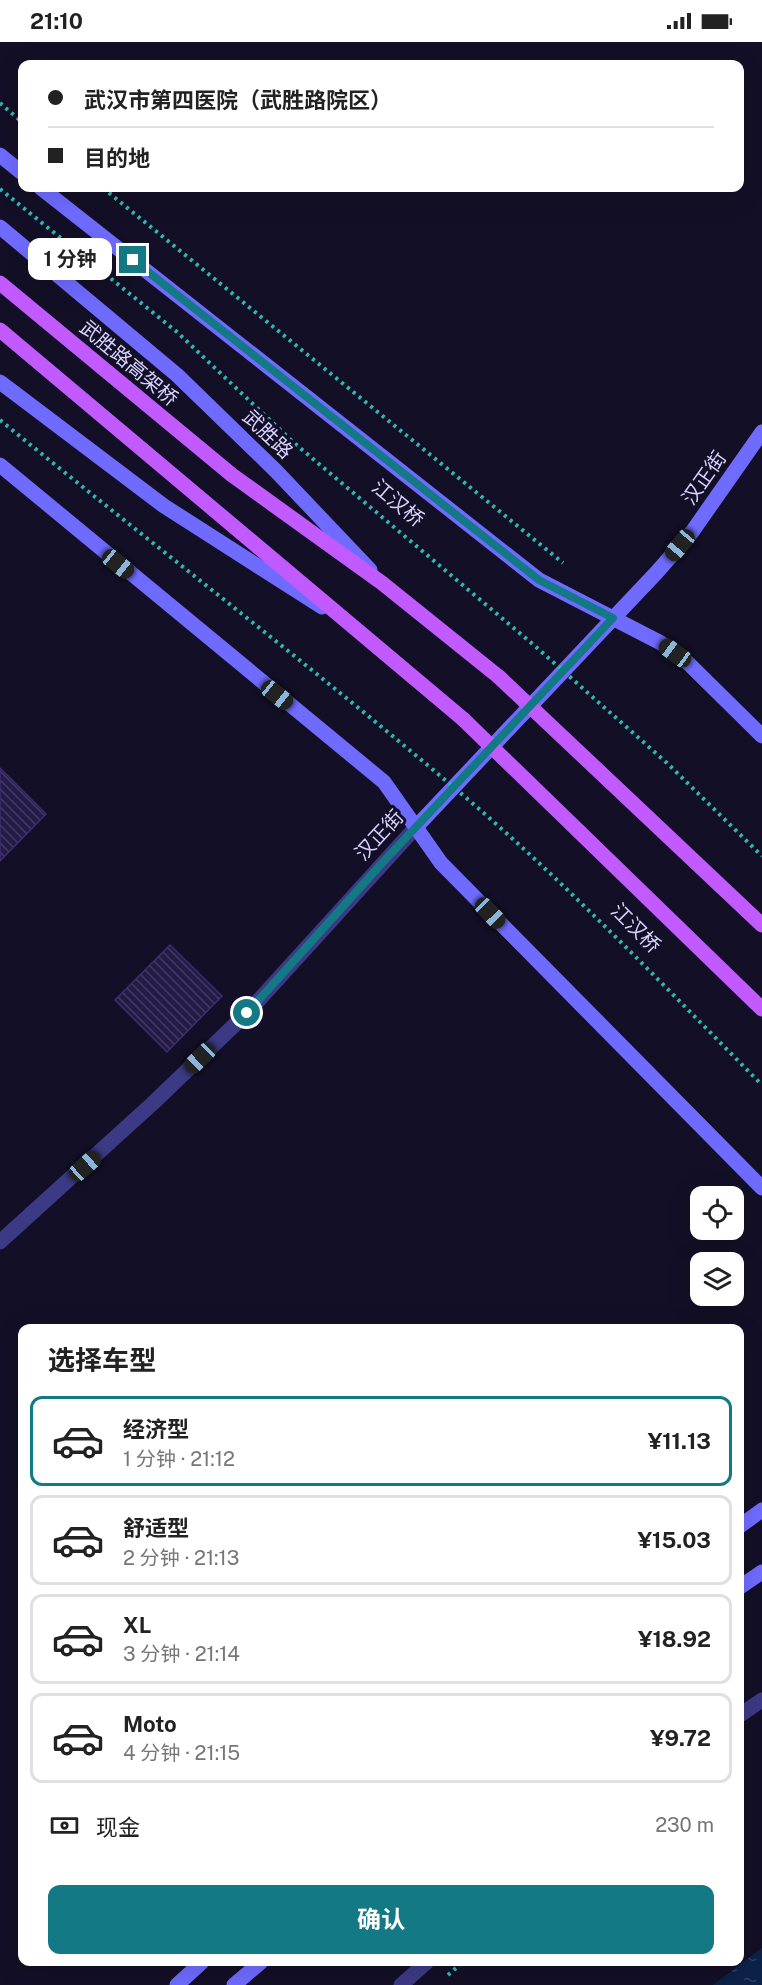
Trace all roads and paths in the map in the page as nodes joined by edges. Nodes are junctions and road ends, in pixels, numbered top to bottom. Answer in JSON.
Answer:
{"nodes":[{"id":1,"x":0,"y":103,"type":"edge"},
{"id":2,"x":18,"y":119,"type":"edge"},
{"id":3,"x":0,"y":155,"type":"edge"},
{"id":4,"x":18,"y":170,"type":"edge"},
{"id":5,"x":0,"y":189,"type":"edge"},
{"id":6,"x":46,"y":192,"type":"edge"},
{"id":7,"x":108,"y":192,"type":"edge"},
{"id":8,"x":0,"y":227,"type":"edge"},
{"id":9,"x":0,"y":283,"type":"edge"},
{"id":10,"x":0,"y":330,"type":"edge"},
{"id":11,"x":0,"y":382,"type":"edge"},
{"id":12,"x":0,"y":420,"type":"edge"},
{"id":13,"x":762,"y":432,"type":"edge"},
{"id":14,"x":0,"y":465,"type":"edge"},
{"id":15,"x":571,"y":569,"type":"dead end"},
{"id":16,"x":382,"y":583,"type":"junction"},
{"id":17,"x":613,"y":618,"type":"junction"},
{"id":18,"x":343,"y":620,"type":"junction"},
{"id":19,"x":762,"y":736,"type":"edge"},
{"id":20,"x":416,"y":827,"type":"junction"},
{"id":21,"x":762,"y":856,"type":"edge"},
{"id":22,"x":762,"y":925,"type":"edge"},
{"id":23,"x":762,"y":1009,"type":"edge"},
{"id":24,"x":762,"y":1085,"type":"edge"},
{"id":25,"x":762,"y":1188,"type":"edge"},
{"id":26,"x":0,"y":1242,"type":"edge"},
{"id":27,"x":762,"y":1510,"type":"edge"},
{"id":28,"x":744,"y":1523,"type":"edge"},
{"id":29,"x":762,"y":1572,"type":"edge"},
{"id":30,"x":744,"y":1584,"type":"edge"},
{"id":31,"x":762,"y":1700,"type":"edge"},
{"id":32,"x":744,"y":1712,"type":"edge"},
{"id":33,"x":198,"y":1966,"type":"edge"},
{"id":34,"x":256,"y":1966,"type":"edge"},
{"id":35,"x":423,"y":1966,"type":"edge"},
{"id":36,"x":177,"y":1985,"type":"edge"},
{"id":37,"x":234,"y":1985,"type":"edge"},
{"id":38,"x":401,"y":1985,"type":"edge"}],
"edges":[{"from":1,"to":2,"type":"path"},
{"from":3,"to":4,"type":"main road"},
{"from":5,"to":21,"type":"path","name":"江汉桥","bridge":true},
{"from":6,"to":17,"type":"main road"},
{"from":7,"to":15,"type":"path"},
{"from":8,"to":16,"type":"main road","name":"武胜路"},
{"from":9,"to":16,"type":"main road","name":"武胜路高架桥"},
{"from":10,"to":18,"type":"main road"},
{"from":11,"to":18,"type":"main road"},
{"from":12,"to":24,"type":"path","name":"江汉桥","bridge":true},
{"from":13,"to":17,"type":"main road","name":"汉正街"},
{"from":14,"to":20,"type":"main road"},
{"from":16,"to":22,"type":"main road","name":"武胜路","bridge":true},
{"from":17,"to":19,"type":"main road"},
{"from":17,"to":20,"type":"main road","name":"汉正街"},
{"from":18,"to":23,"type":"main road","name":"江汉桥","bridge":true},
{"from":20,"to":25,"type":"main road"},
{"from":20,"to":26,"type":"street","name":"汉正街"},
{"from":27,"to":28,"type":"main road"},
{"from":29,"to":30,"type":"main road"},
{"from":31,"to":32,"type":"street"},
{"from":33,"to":36,"type":"main road"},
{"from":34,"to":37,"type":"main road"},
{"from":35,"to":38,"type":"street"}]}
